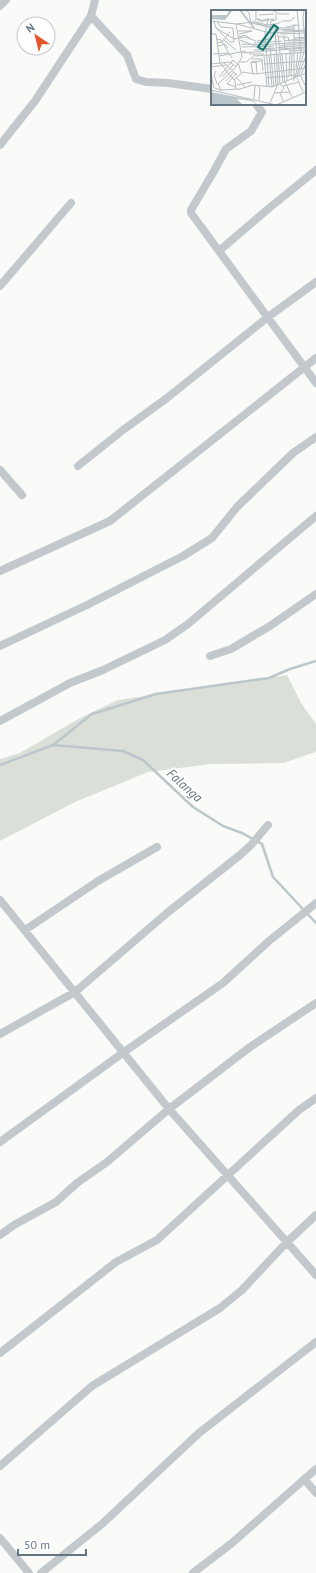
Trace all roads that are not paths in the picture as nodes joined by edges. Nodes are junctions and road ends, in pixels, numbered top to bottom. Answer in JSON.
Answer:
{"nodes":[{"id":1,"x":6,"y":0,"type":"edge"},
{"id":2,"x":95,"y":0,"type":"edge"},
{"id":3,"x":0,"y":6,"type":"edge"},
{"id":4,"x":91,"y":16,"type":"junction"},
{"id":5,"x":211,"y":89,"type":"edge"},
{"id":6,"x":257,"y":105,"type":"edge"},
{"id":7,"x":0,"y":145,"type":"edge"},
{"id":8,"x":316,"y":170,"type":"edge"},
{"id":9,"x":71,"y":203,"type":"dead end"},
{"id":10,"x":219,"y":251,"type":"junction"},
{"id":11,"x":316,"y":282,"type":"edge"},
{"id":12,"x":0,"y":286,"type":"edge"},
{"id":13,"x":268,"y":317,"type":"junction"},
{"id":14,"x":316,"y":358,"type":"edge"},
{"id":15,"x":304,"y":368,"type":"junction"},
{"id":16,"x":316,"y":383,"type":"edge"},
{"id":17,"x":316,"y":437,"type":"edge"},
{"id":18,"x":78,"y":466,"type":"dead end"},
{"id":19,"x":0,"y":470,"type":"edge"},
{"id":20,"x":22,"y":495,"type":"dead end"},
{"id":21,"x":316,"y":516,"type":"edge"},
{"id":22,"x":0,"y":571,"type":"edge"},
{"id":23,"x":316,"y":594,"type":"edge"},
{"id":24,"x":0,"y":646,"type":"edge"},
{"id":25,"x":210,"y":656,"type":"dead end"},
{"id":26,"x":0,"y":721,"type":"edge"},
{"id":27,"x":268,"y":826,"type":"dead end"},
{"id":28,"x":156,"y":847,"type":"dead end"},
{"id":29,"x":0,"y":900,"type":"edge"},
{"id":30,"x":314,"y":905,"type":"edge"},
{"id":31,"x":25,"y":930,"type":"junction"},
{"id":32,"x":76,"y":992,"type":"junction"},
{"id":33,"x":316,"y":1003,"type":"edge"},
{"id":34,"x":0,"y":1034,"type":"edge"},
{"id":35,"x":124,"y":1052,"type":"junction"},
{"id":36,"x":316,"y":1098,"type":"edge"},
{"id":37,"x":169,"y":1109,"type":"junction"},
{"id":38,"x":0,"y":1142,"type":"edge"},
{"id":39,"x":228,"y":1175,"type":"junction"},
{"id":40,"x":316,"y":1215,"type":"edge"},
{"id":41,"x":0,"y":1235,"type":"edge"},
{"id":42,"x":287,"y":1242,"type":"junction"},
{"id":43,"x":316,"y":1275,"type":"edge"},
{"id":44,"x":316,"y":1342,"type":"edge"},
{"id":45,"x":0,"y":1353,"type":"edge"},
{"id":46,"x":0,"y":1466,"type":"edge"},
{"id":47,"x":316,"y":1469,"type":"edge"},
{"id":48,"x":304,"y":1480,"type":"junction"},
{"id":49,"x":316,"y":1492,"type":"edge"},
{"id":50,"x":0,"y":1538,"type":"edge"},
{"id":51,"x":29,"y":1573,"type":"edge"},
{"id":52,"x":41,"y":1573,"type":"edge"},
{"id":53,"x":193,"y":1573,"type":"edge"}],
"edges":[{"from":1,"to":3,"type":"street"},
{"from":2,"to":4,"type":"street"},
{"from":4,"to":5,"type":"street"},
{"from":4,"to":7,"type":"street"},
{"from":6,"to":10,"type":"street"},
{"from":8,"to":10,"type":"street"},
{"from":9,"to":12,"type":"street"},
{"from":10,"to":13,"type":"street"},
{"from":11,"to":13,"type":"street"},
{"from":13,"to":15,"type":"street"},
{"from":13,"to":18,"type":"street"},
{"from":14,"to":15,"type":"street"},
{"from":15,"to":16,"type":"street"},
{"from":15,"to":22,"type":"street"},
{"from":17,"to":24,"type":"street"},
{"from":19,"to":20,"type":"street"},
{"from":21,"to":26,"type":"street"},
{"from":23,"to":25,"type":"street"},
{"from":27,"to":32,"type":"street"},
{"from":28,"to":31,"type":"street"},
{"from":29,"to":31,"type":"street"},
{"from":30,"to":35,"type":"street"},
{"from":31,"to":32,"type":"street"},
{"from":32,"to":34,"type":"street"},
{"from":32,"to":35,"type":"street"},
{"from":33,"to":37,"type":"street"},
{"from":35,"to":37,"type":"street"},
{"from":35,"to":38,"type":"street"},
{"from":36,"to":39,"type":"street"},
{"from":37,"to":39,"type":"street"},
{"from":37,"to":41,"type":"street"},
{"from":39,"to":42,"type":"street"},
{"from":39,"to":45,"type":"street"},
{"from":40,"to":42,"type":"street"},
{"from":42,"to":43,"type":"street"},
{"from":42,"to":46,"type":"street"},
{"from":44,"to":52,"type":"street"},
{"from":47,"to":48,"type":"street"},
{"from":48,"to":49,"type":"street"},
{"from":48,"to":53,"type":"street"},
{"from":50,"to":51,"type":"street"}]}
